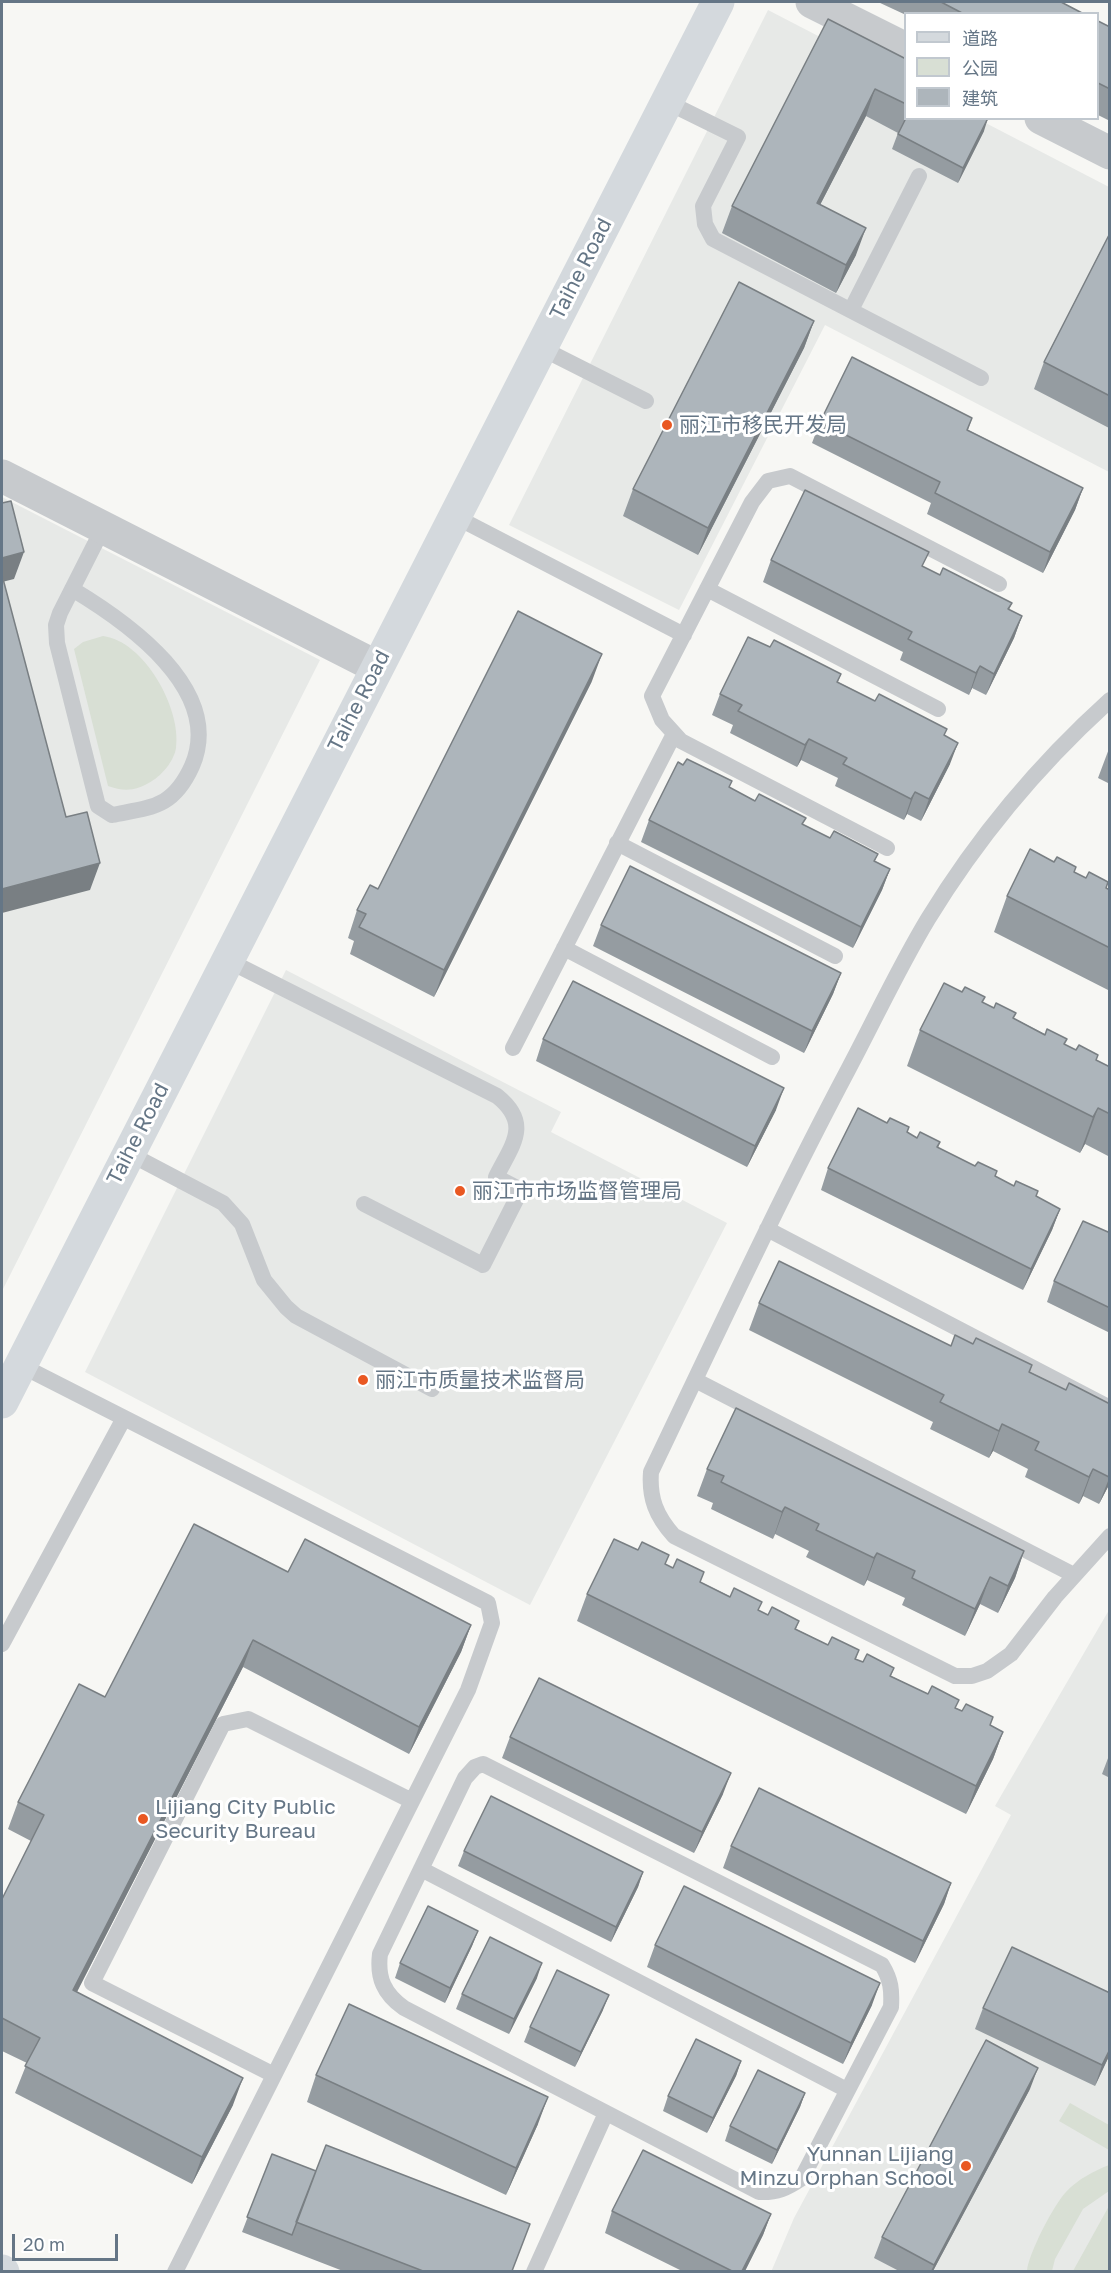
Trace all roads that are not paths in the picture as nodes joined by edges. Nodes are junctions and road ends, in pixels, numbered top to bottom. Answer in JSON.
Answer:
{"nodes":[{"id":1,"x":718,"y":2,"type":"edge"},
{"id":2,"x":812,"y":2,"type":"edge"},
{"id":3,"x":904,"y":48,"type":"edge"},
{"id":4,"x":667,"y":102,"type":"junction"},
{"id":5,"x":1045,"y":120,"type":"edge"},
{"id":6,"x":1110,"y":153,"type":"edge"},
{"id":7,"x":919,"y":176,"type":"dead end"},
{"id":8,"x":851,"y":310,"type":"junction"},
{"id":9,"x":541,"y":348,"type":"junction"},
{"id":10,"x":981,"y":378,"type":"dead end"},
{"id":11,"x":646,"y":401,"type":"dead end"},
{"id":12,"x":2,"y":476,"type":"edge"},
{"id":13,"x":454,"y":516,"type":"junction"},
{"id":14,"x":103,"y":528,"type":"junction"},
{"id":15,"x":999,"y":584,"type":"dead end"},
{"id":16,"x":72,"y":589,"type":"junction"},
{"id":17,"x":707,"y":590,"type":"junction"},
{"id":18,"x":684,"y":635,"type":"junction"},
{"id":19,"x":377,"y":667,"type":"junction"},
{"id":20,"x":1110,"y":700,"type":"edge"},
{"id":21,"x":938,"y":709,"type":"dead end"},
{"id":22,"x":674,"y":734,"type":"junction"},
{"id":23,"x":617,"y":843,"type":"junction"},
{"id":24,"x":887,"y":848,"type":"dead end"},
{"id":25,"x":564,"y":948,"type":"junction"},
{"id":26,"x":835,"y":956,"type":"dead end"},
{"id":27,"x":227,"y":960,"type":"junction"},
{"id":28,"x":513,"y":1048,"type":"dead end"},
{"id":29,"x":772,"y":1057,"type":"dead end"},
{"id":30,"x":128,"y":1153,"type":"junction"},
{"id":31,"x":364,"y":1204,"type":"dead end"},
{"id":32,"x":767,"y":1229,"type":"junction"},
{"id":33,"x":20,"y":1365,"type":"junction"},
{"id":34,"x":695,"y":1380,"type":"junction"},
{"id":35,"x":432,"y":1389,"type":"dead end"},
{"id":36,"x":2,"y":1402,"type":"edge"},
{"id":37,"x":1110,"y":1408,"type":"edge"},
{"id":38,"x":123,"y":1418,"type":"junction"},
{"id":39,"x":1110,"y":1536,"type":"edge"},
{"id":40,"x":1074,"y":1575,"type":"junction"},
{"id":41,"x":2,"y":1644,"type":"edge"},
{"id":42,"x":412,"y":1801,"type":"junction"},
{"id":43,"x":421,"y":1869,"type":"junction"},
{"id":44,"x":274,"y":2075,"type":"junction"},
{"id":45,"x":847,"y":2090,"type":"junction"},
{"id":46,"x":606,"y":2113,"type":"junction"},
{"id":47,"x":175,"y":2271,"type":"edge"},
{"id":48,"x":534,"y":2271,"type":"edge"}],
"edges":[{"from":1,"to":4,"type":"street","name":"Taihe Road"},
{"from":2,"to":3,"type":"street"},
{"from":4,"to":8,"type":"lane"},
{"from":4,"to":9,"type":"street","name":"Taihe Road"},
{"from":5,"to":6,"type":"street"},
{"from":7,"to":8,"type":"lane"},
{"from":8,"to":10,"type":"lane"},
{"from":9,"to":11,"type":"lane"},
{"from":9,"to":13,"type":"street","name":"Taihe Road"},
{"from":12,"to":14,"type":"street"},
{"from":13,"to":18,"type":"lane"},
{"from":13,"to":19,"type":"street","name":"Taihe Road"},
{"from":14,"to":16,"type":"lane"},
{"from":14,"to":19,"type":"street"},
{"from":15,"to":17,"type":"lane"},
{"from":16,"to":16,"type":"lane"},
{"from":17,"to":18,"type":"lane"},
{"from":17,"to":21,"type":"lane"},
{"from":18,"to":22,"type":"lane"},
{"from":19,"to":27,"type":"street","name":"Taihe Road"},
{"from":20,"to":32,"type":"lane"},
{"from":22,"to":23,"type":"lane"},
{"from":22,"to":24,"type":"lane"},
{"from":23,"to":25,"type":"lane"},
{"from":23,"to":26,"type":"lane"},
{"from":25,"to":28,"type":"lane"},
{"from":25,"to":29,"type":"lane"},
{"from":27,"to":30,"type":"street","name":"Taihe Road"},
{"from":27,"to":31,"type":"lane"},
{"from":30,"to":33,"type":"street","name":"Taihe Road"},
{"from":30,"to":35,"type":"lane"},
{"from":32,"to":34,"type":"lane"},
{"from":32,"to":37,"type":"lane"},
{"from":33,"to":36,"type":"street","name":"Taihe Road"},
{"from":33,"to":38,"type":"lane"},
{"from":34,"to":40,"type":"lane"},
{"from":34,"to":40,"type":"lane"},
{"from":38,"to":41,"type":"lane"},
{"from":38,"to":42,"type":"lane"},
{"from":39,"to":40,"type":"lane"},
{"from":42,"to":44,"type":"lane"},
{"from":42,"to":44,"type":"lane"},
{"from":43,"to":45,"type":"lane"},
{"from":43,"to":45,"type":"lane"},
{"from":43,"to":46,"type":"lane"},
{"from":44,"to":47,"type":"lane"},
{"from":45,"to":46,"type":"lane"},
{"from":46,"to":48,"type":"lane"}]}
